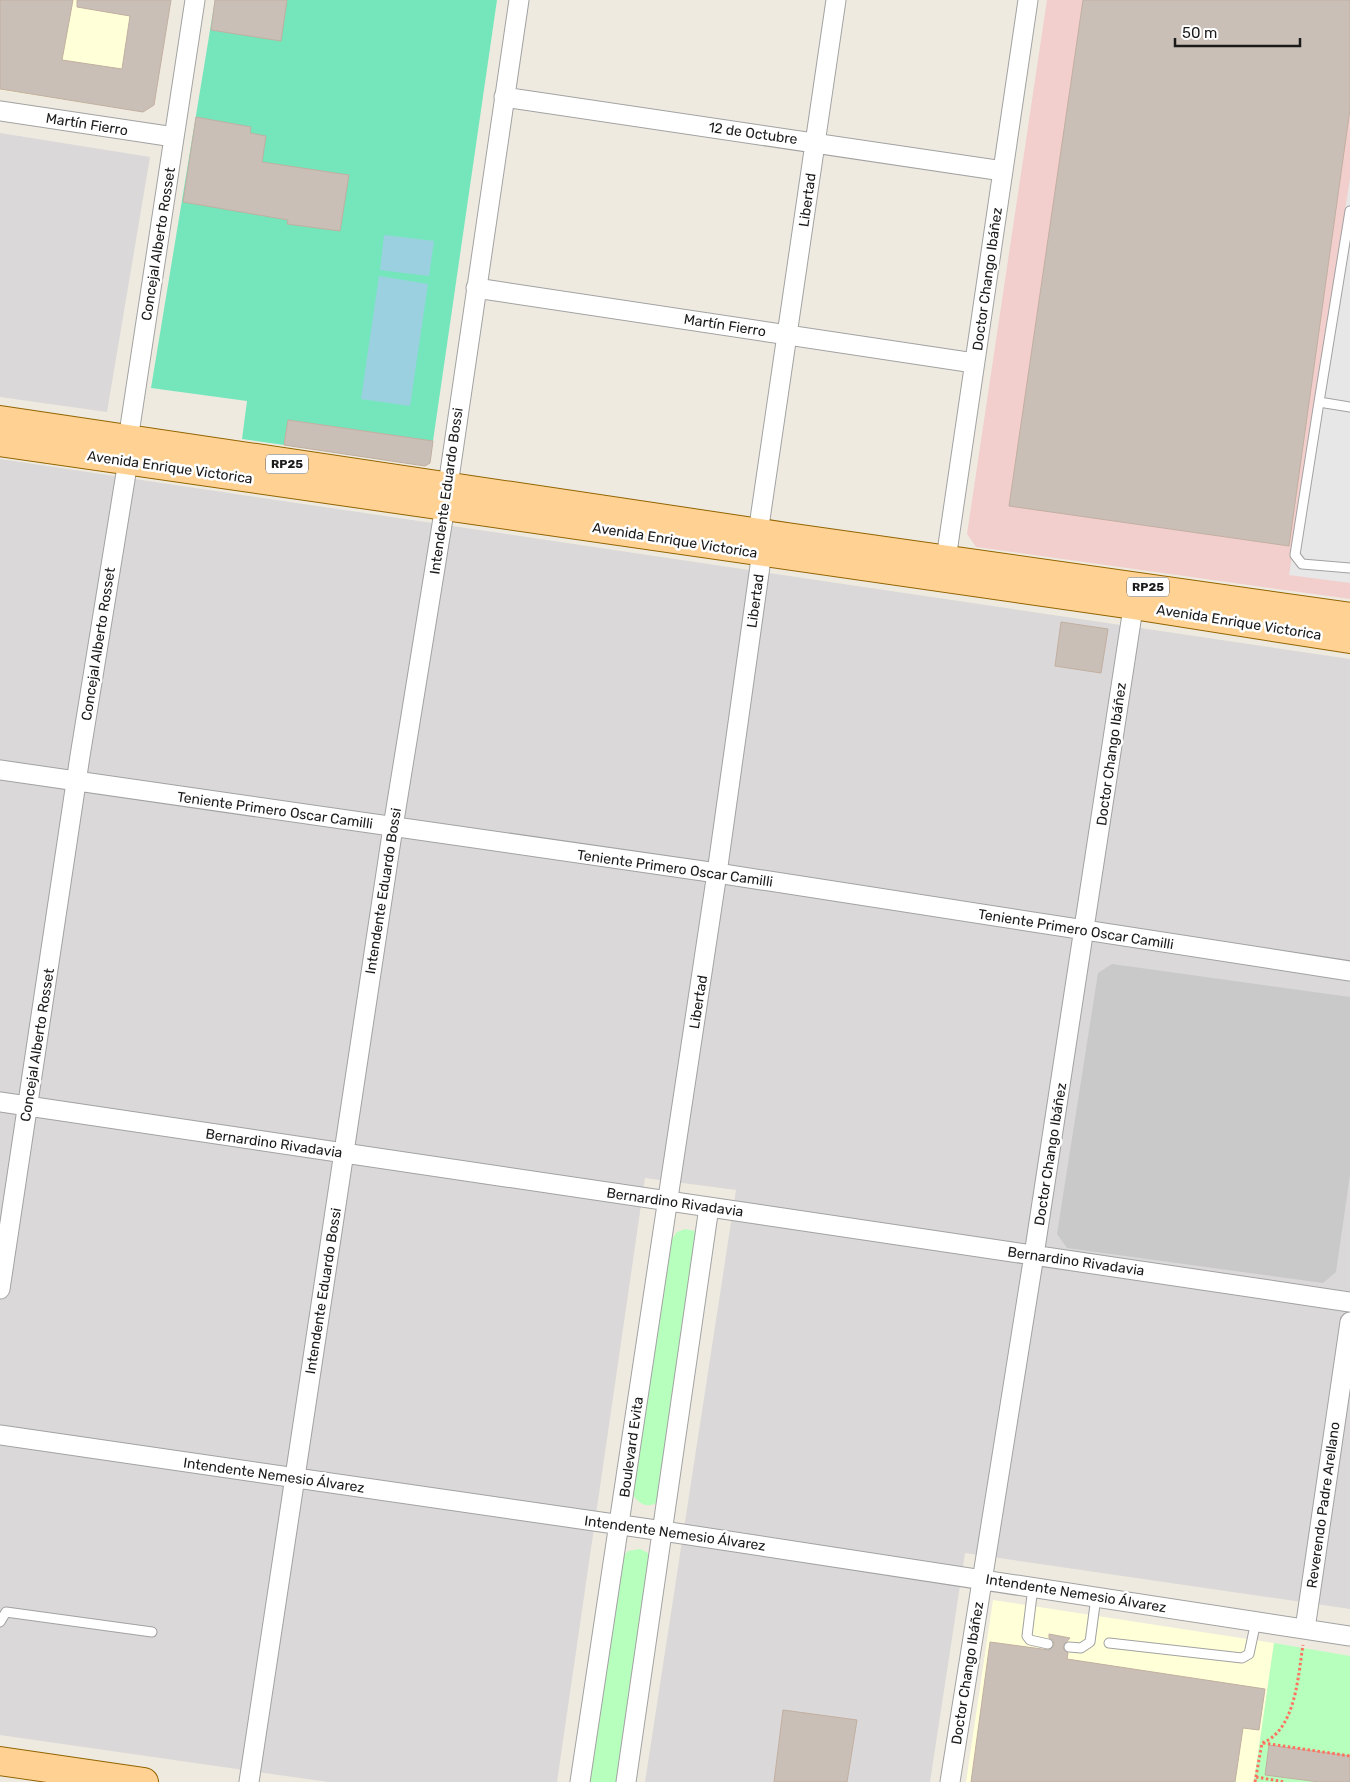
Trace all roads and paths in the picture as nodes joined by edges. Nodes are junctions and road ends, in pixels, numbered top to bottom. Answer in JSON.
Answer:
{"nodes":[{"id":1,"x":195,"y":0,"type":"edge"},
{"id":2,"x":519,"y":0,"type":"edge"},
{"id":3,"x":836,"y":0,"type":"edge"},
{"id":4,"x":1028,"y":0,"type":"edge"},
{"id":5,"x":504,"y":97,"type":"junction"},
{"id":6,"x":0,"y":111,"type":"edge"},
{"id":7,"x":174,"y":137,"type":"junction"},
{"id":8,"x":816,"y":142,"type":"junction"},
{"id":9,"x":1003,"y":171,"type":"junction"},
{"id":10,"x":1350,"y":215,"type":"edge"},
{"id":11,"x":476,"y":288,"type":"junction"},
{"id":12,"x":787,"y":334,"type":"junction"},
{"id":13,"x":974,"y":363,"type":"junction"},
{"id":14,"x":1319,"y":402,"type":"junction"},
{"id":15,"x":1350,"y":407,"type":"edge"},
{"id":16,"x":0,"y":420,"type":"edge"},
{"id":17,"x":0,"y":442,"type":"edge"},
{"id":18,"x":128,"y":451,"type":"junction"},
{"id":19,"x":446,"y":496,"type":"junction"},
{"id":20,"x":759,"y":543,"type":"junction"},
{"id":21,"x":946,"y":559,"type":"junction"},
{"id":22,"x":1350,"y":568,"type":"edge"},
{"id":23,"x":1135,"y":596,"type":"junction"},
{"id":24,"x":1350,"y":617,"type":"edge"},
{"id":25,"x":1350,"y":639,"type":"edge"},
{"id":26,"x":0,"y":770,"type":"edge"},
{"id":27,"x":76,"y":780,"type":"junction"},
{"id":28,"x":392,"y":827,"type":"junction"},
{"id":29,"x":717,"y":874,"type":"junction"},
{"id":30,"x":1084,"y":930,"type":"junction"},
{"id":31,"x":1350,"y":971,"type":"edge"},
{"id":32,"x":0,"y":1102,"type":"edge"},
{"id":33,"x":28,"y":1106,"type":"junction"},
{"id":34,"x":344,"y":1153,"type":"junction"},
{"id":35,"x":668,"y":1201,"type":"junction"},
{"id":36,"x":709,"y":1207,"type":"junction"},
{"id":37,"x":1034,"y":1255,"type":"junction"},
{"id":38,"x":0,"y":1289,"type":"edge"},
{"id":39,"x":1350,"y":1302,"type":"edge"},
{"id":40,"x":1350,"y":1322,"type":"edge"},
{"id":41,"x":0,"y":1435,"type":"edge"},
{"id":42,"x":295,"y":1478,"type":"junction"},
{"id":43,"x":620,"y":1524,"type":"junction"},
{"id":44,"x":663,"y":1531,"type":"junction"},
{"id":45,"x":982,"y":1578,"type":"junction"},
{"id":46,"x":1033,"y":1586,"type":"junction"},
{"id":47,"x":1096,"y":1596,"type":"junction"},
{"id":48,"x":0,"y":1622,"type":"edge"},
{"id":49,"x":1256,"y":1622,"type":"junction"},
{"id":50,"x":1305,"y":1629,"type":"junction"},
{"id":51,"x":152,"y":1632,"type":"dead end"},
{"id":52,"x":1350,"y":1636,"type":"edge"},
{"id":53,"x":1048,"y":1644,"type":"dead end"},
{"id":54,"x":1109,"y":1644,"type":"dead end"},
{"id":55,"x":1069,"y":1647,"type":"dead end"},
{"id":56,"x":1262,"y":1743,"type":"junction"},
{"id":57,"x":1350,"y":1756,"type":"edge"},
{"id":58,"x":0,"y":1761,"type":"edge"},
{"id":59,"x":1256,"y":1777,"type":"junction"},
{"id":60,"x":144,"y":1782,"type":"edge"},
{"id":61,"x":249,"y":1782,"type":"edge"},
{"id":62,"x":580,"y":1782,"type":"edge"},
{"id":63,"x":626,"y":1782,"type":"edge"},
{"id":64,"x":950,"y":1782,"type":"edge"},
{"id":65,"x":1255,"y":1782,"type":"edge"},
{"id":66,"x":1285,"y":1782,"type":"edge"}],
"edges":[{"from":1,"to":7,"type":"street","name":"Concejal Alberto Rosset"},
{"from":2,"to":5,"type":"street","name":"Intendente Eduardo Bossi"},
{"from":3,"to":8,"type":"street","name":"Libertad"},
{"from":4,"to":9,"type":"street","name":"Doctor Chango Ibáñez"},
{"from":5,"to":8,"type":"street","name":"12 de Octubre"},
{"from":5,"to":11,"type":"street","name":"Intendente Eduardo Bossi"},
{"from":6,"to":7,"type":"street","name":"Martín Fierro"},
{"from":7,"to":18,"type":"street","name":"Concejal Alberto Rosset"},
{"from":8,"to":9,"type":"street","name":"12 de Octubre"},
{"from":8,"to":12,"type":"street","name":"Libertad"},
{"from":9,"to":13,"type":"street","name":"Doctor Chango Ibáñez"},
{"from":10,"to":14,"type":"lane"},
{"from":11,"to":12,"type":"street","name":"Martín Fierro"},
{"from":11,"to":19,"type":"street","name":"Intendente Eduardo Bossi"},
{"from":12,"to":13,"type":"street","name":"Martín Fierro"},
{"from":12,"to":20,"type":"street","name":"Libertad"},
{"from":13,"to":21,"type":"street","name":"Doctor Chango Ibáñez"},
{"from":14,"to":15,"type":"lane"},
{"from":14,"to":22,"type":"lane"},
{"from":16,"to":18,"type":"main road","name":"Avenida Enrique Victorica","number":"RP25"},
{"from":17,"to":18,"type":"main road","name":"Avenida Enrique Victorica","number":"RP25"},
{"from":18,"to":19,"type":"main road","name":"Avenida Enrique Victorica","number":"RP25"},
{"from":18,"to":27,"type":"street","name":"Concejal Alberto Rosset"},
{"from":19,"to":20,"type":"main road","name":"Avenida Enrique Victorica","number":"RP25"},
{"from":19,"to":28,"type":"street","name":"Intendente Eduardo Bossi"},
{"from":20,"to":21,"type":"main road","name":"Avenida Enrique Victorica","number":"RP25"},
{"from":20,"to":23,"type":"main road","name":"Avenida Enrique Victorica","number":"RP25"},
{"from":20,"to":29,"type":"street","name":"Libertad"},
{"from":21,"to":23,"type":"main road","name":"Avenida Enrique Victorica","number":"RP25"},
{"from":23,"to":24,"type":"main road","name":"Avenida Enrique Victorica","number":"RP25"},
{"from":23,"to":25,"type":"main road","name":"Avenida Enrique Victorica","number":"RP25"},
{"from":23,"to":30,"type":"street","name":"Doctor Chango Ibáñez"},
{"from":26,"to":27,"type":"street","name":"Teniente Primero Oscar Camilli"},
{"from":27,"to":28,"type":"street","name":"Teniente Primero Oscar Camilli"},
{"from":27,"to":33,"type":"street","name":"Concejal Alberto Rosset"},
{"from":28,"to":29,"type":"street","name":"Teniente Primero Oscar Camilli"},
{"from":28,"to":34,"type":"street","name":"Intendente Eduardo Bossi"},
{"from":29,"to":30,"type":"street","name":"Teniente Primero Oscar Camilli"},
{"from":29,"to":35,"type":"street","name":"Libertad"},
{"from":30,"to":31,"type":"street","name":"Teniente Primero Oscar Camilli"},
{"from":30,"to":37,"type":"street","name":"Doctor Chango Ibáñez"},
{"from":32,"to":33,"type":"street","name":"Bernardino Rivadavia"},
{"from":33,"to":34,"type":"street","name":"Bernardino Rivadavia"},
{"from":33,"to":38,"type":"street","name":"Concejal Alberto Rosset"},
{"from":34,"to":35,"type":"street","name":"Bernardino Rivadavia"},
{"from":34,"to":42,"type":"street","name":"Intendente Eduardo Bossi"},
{"from":35,"to":36,"type":"street","name":"Bernardino Rivadavia"},
{"from":35,"to":43,"type":"street","name":"Boulevard Evita"},
{"from":36,"to":37,"type":"street","name":"Bernardino Rivadavia"},
{"from":36,"to":44,"type":"street"},
{"from":37,"to":39,"type":"street","name":"Bernardino Rivadavia"},
{"from":37,"to":45,"type":"street","name":"Doctor Chango Ibáñez"},
{"from":40,"to":50,"type":"street","name":"Reverendo Padre Arellano"},
{"from":41,"to":42,"type":"street","name":"Intendente Nemesio Álvarez"},
{"from":42,"to":43,"type":"street","name":"Intendente Nemesio Álvarez"},
{"from":42,"to":61,"type":"street","name":"Intendente Eduardo Bossi"},
{"from":43,"to":44,"type":"street","name":"Intendente Nemesio Álvarez"},
{"from":43,"to":62,"type":"street","name":"Boulevard Evita"},
{"from":44,"to":45,"type":"street","name":"Intendente Nemesio Álvarez"},
{"from":44,"to":63,"type":"street"},
{"from":45,"to":46,"type":"street","name":"Intendente Nemesio Álvarez"},
{"from":45,"to":64,"type":"street","name":"Doctor Chango Ibáñez"},
{"from":46,"to":47,"type":"street","name":"Intendente Nemesio Álvarez"},
{"from":46,"to":53,"type":"lane"},
{"from":47,"to":49,"type":"street","name":"Intendente Nemesio Álvarez"},
{"from":47,"to":55,"type":"lane"},
{"from":48,"to":51,"type":"lane"},
{"from":49,"to":50,"type":"street","name":"Intendente Nemesio Álvarez"},
{"from":49,"to":54,"type":"lane"},
{"from":50,"to":52,"type":"street","name":"Intendente Nemesio Álvarez"},
{"from":50,"to":56,"type":"path"},
{"from":56,"to":57,"type":"path"},
{"from":56,"to":59,"type":"path"},
{"from":58,"to":60,"type":"main road"},
{"from":59,"to":65,"type":"path"},
{"from":59,"to":66,"type":"path"}]}
